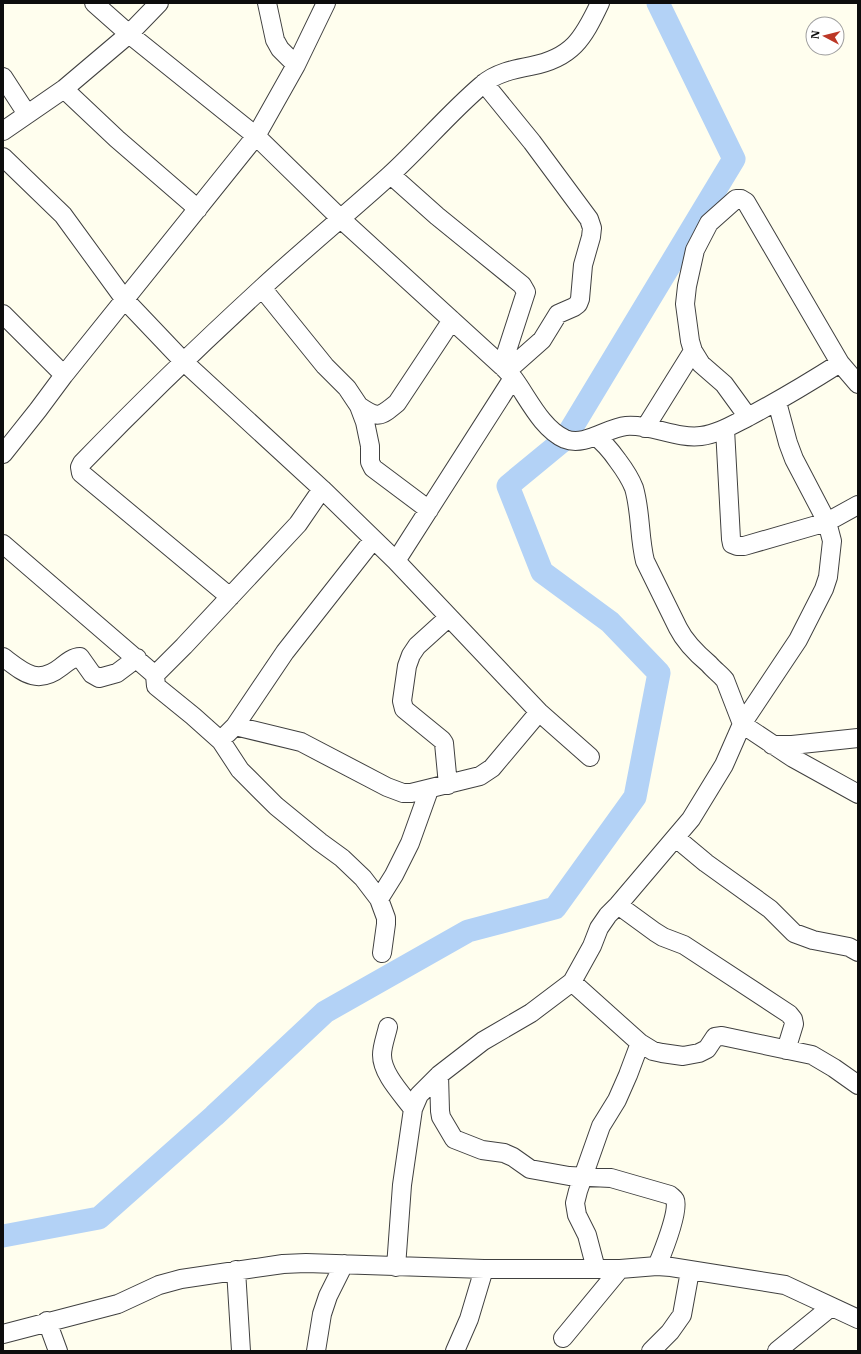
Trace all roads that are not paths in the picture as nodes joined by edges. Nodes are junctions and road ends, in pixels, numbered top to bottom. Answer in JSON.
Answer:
{"nodes":[{"id":1,"x":94,"y":3,"type":"edge"},
{"id":2,"x":159,"y":3,"type":"edge"},
{"id":3,"x":267,"y":3,"type":"edge"},
{"id":4,"x":326,"y":3,"type":"edge"},
{"id":5,"x":600,"y":3,"type":"edge"},
{"id":6,"x":129,"y":34,"type":"junction"},
{"id":7,"x":296,"y":65,"type":"junction"},
{"id":8,"x":3,"y":77,"type":"edge"},
{"id":9,"x":484,"y":83,"type":"junction"},
{"id":10,"x":64,"y":88,"type":"junction"},
{"id":11,"x":27,"y":114,"type":"junction"},
{"id":12,"x":3,"y":130,"type":"edge"},
{"id":13,"x":256,"y":136,"type":"junction"},
{"id":14,"x":3,"y":157,"type":"edge"},
{"id":15,"x":391,"y":175,"type":"junction"},
{"id":16,"x":198,"y":209,"type":"junction"},
{"id":17,"x":341,"y":219,"type":"junction"},
{"id":18,"x":262,"y":288,"type":"junction"},
{"id":19,"x":125,"y":300,"type":"junction"},
{"id":20,"x":3,"y":314,"type":"edge"},
{"id":21,"x":452,"y":320,"type":"junction"},
{"id":22,"x":536,"y":345,"type":"junction"},
{"id":23,"x":508,"y":348,"type":"junction"},
{"id":24,"x":693,"y":351,"type":"junction"},
{"id":25,"x":183,"y":362,"type":"junction"},
{"id":26,"x":840,"y":363,"type":"junction"},
{"id":27,"x":507,"y":372,"type":"junction"},
{"id":28,"x":64,"y":375,"type":"junction"},
{"id":29,"x":857,"y":379,"type":"edge"},
{"id":30,"x":777,"y":402,"type":"junction"},
{"id":31,"x":359,"y":406,"type":"junction"},
{"id":32,"x":748,"y":417,"type":"junction"},
{"id":33,"x":645,"y":428,"type":"junction"},
{"id":34,"x":725,"y":429,"type":"junction"},
{"id":35,"x":595,"y":436,"type":"junction"},
{"id":36,"x":3,"y":454,"type":"edge"},
{"id":37,"x":322,"y":489,"type":"junction"},
{"id":38,"x":858,"y":505,"type":"edge"},
{"id":39,"x":429,"y":510,"type":"junction"},
{"id":40,"x":826,"y":522,"type":"junction"},
{"id":41,"x":373,"y":540,"type":"junction"},
{"id":42,"x":3,"y":544,"type":"edge"},
{"id":43,"x":396,"y":562,"type":"junction"},
{"id":44,"x":230,"y":597,"type":"junction"},
{"id":45,"x":448,"y":617,"type":"junction"},
{"id":46,"x":3,"y":657,"type":"edge"},
{"id":47,"x":137,"y":658,"type":"junction"},
{"id":48,"x":155,"y":675,"type":"junction"},
{"id":49,"x":539,"y":712,"type":"junction"},
{"id":50,"x":742,"y":724,"type":"junction"},
{"id":51,"x":235,"y":726,"type":"junction"},
{"id":52,"x":857,"y":737,"type":"edge"},
{"id":53,"x":221,"y":741,"type":"junction"},
{"id":54,"x":772,"y":745,"type":"junction"},
{"id":55,"x":590,"y":757,"type":"dead end"},
{"id":56,"x":448,"y":785,"type":"junction"},
{"id":57,"x":429,"y":790,"type":"junction"},
{"id":58,"x":858,"y":794,"type":"edge"},
{"id":59,"x":676,"y":838,"type":"junction"},
{"id":60,"x":379,"y":899,"type":"junction"},
{"id":61,"x":618,"y":905,"type":"junction"},
{"id":62,"x":858,"y":952,"type":"edge"},
{"id":63,"x":382,"y":953,"type":"dead end"},
{"id":64,"x":572,"y":982,"type":"junction"},
{"id":65,"x":388,"y":1027,"type":"dead end"},
{"id":66,"x":640,"y":1043,"type":"junction"},
{"id":67,"x":786,"y":1050,"type":"junction"},
{"id":68,"x":439,"y":1075,"type":"junction"},
{"id":69,"x":858,"y":1085,"type":"edge"},
{"id":70,"x":414,"y":1108,"type":"junction"},
{"id":71,"x":583,"y":1178,"type":"junction"},
{"id":72,"x":344,"y":1264,"type":"junction"},
{"id":73,"x":396,"y":1266,"type":"junction"},
{"id":74,"x":657,"y":1266,"type":"junction"},
{"id":75,"x":484,"y":1269,"type":"junction"},
{"id":76,"x":596,"y":1269,"type":"junction"},
{"id":77,"x":620,"y":1269,"type":"junction"},
{"id":78,"x":236,"y":1270,"type":"junction"},
{"id":79,"x":690,"y":1271,"type":"junction"},
{"id":80,"x":831,"y":1307,"type":"junction"},
{"id":81,"x":858,"y":1319,"type":"edge"},
{"id":82,"x":47,"y":1321,"type":"junction"},
{"id":83,"x":3,"y":1334,"type":"edge"},
{"id":84,"x":563,"y":1338,"type":"dead end"},
{"id":85,"x":58,"y":1351,"type":"edge"},
{"id":86,"x":241,"y":1351,"type":"edge"},
{"id":87,"x":316,"y":1351,"type":"edge"},
{"id":88,"x":456,"y":1351,"type":"edge"},
{"id":89,"x":651,"y":1351,"type":"edge"},
{"id":90,"x":777,"y":1351,"type":"edge"}],
"edges":[{"from":1,"to":6,"type":"street"},
{"from":2,"to":6,"type":"street"},
{"from":3,"to":7,"type":"street"},
{"from":4,"to":7,"type":"street"},
{"from":5,"to":9,"type":"street"},
{"from":6,"to":10,"type":"street"},
{"from":6,"to":13,"type":"street"},
{"from":7,"to":13,"type":"street"},
{"from":8,"to":11,"type":"street"},
{"from":9,"to":15,"type":"street"},
{"from":9,"to":22,"type":"street"},
{"from":10,"to":11,"type":"street"},
{"from":10,"to":16,"type":"street"},
{"from":11,"to":12,"type":"street"},
{"from":13,"to":16,"type":"street"},
{"from":13,"to":17,"type":"street"},
{"from":14,"to":19,"type":"street"},
{"from":15,"to":17,"type":"street"},
{"from":15,"to":23,"type":"street"},
{"from":16,"to":19,"type":"street"},
{"from":17,"to":18,"type":"street"},
{"from":17,"to":21,"type":"street"},
{"from":18,"to":25,"type":"street"},
{"from":18,"to":31,"type":"street"},
{"from":19,"to":25,"type":"street"},
{"from":19,"to":28,"type":"street"},
{"from":20,"to":28,"type":"street"},
{"from":21,"to":27,"type":"street"},
{"from":21,"to":31,"type":"street"},
{"from":22,"to":23,"type":"street"},
{"from":22,"to":27,"type":"street"},
{"from":23,"to":27,"type":"street"},
{"from":24,"to":26,"type":"street"},
{"from":24,"to":32,"type":"street"},
{"from":24,"to":33,"type":"street"},
{"from":25,"to":37,"type":"street"},
{"from":25,"to":44,"type":"street"},
{"from":26,"to":29,"type":"street"},
{"from":26,"to":30,"type":"street"},
{"from":27,"to":35,"type":"street"},
{"from":27,"to":39,"type":"street"},
{"from":28,"to":36,"type":"street"},
{"from":30,"to":32,"type":"street"},
{"from":30,"to":40,"type":"street"},
{"from":31,"to":39,"type":"street"},
{"from":32,"to":34,"type":"street"},
{"from":33,"to":34,"type":"street"},
{"from":33,"to":35,"type":"street"},
{"from":34,"to":40,"type":"street"},
{"from":35,"to":50,"type":"street"},
{"from":37,"to":41,"type":"street"},
{"from":37,"to":44,"type":"street"},
{"from":38,"to":40,"type":"street"},
{"from":39,"to":43,"type":"street"},
{"from":40,"to":50,"type":"street"},
{"from":41,"to":43,"type":"street"},
{"from":41,"to":51,"type":"street"},
{"from":42,"to":47,"type":"street"},
{"from":43,"to":45,"type":"street"},
{"from":44,"to":48,"type":"street"},
{"from":45,"to":49,"type":"street"},
{"from":45,"to":56,"type":"street"},
{"from":46,"to":47,"type":"street"},
{"from":47,"to":48,"type":"street"},
{"from":48,"to":53,"type":"street"},
{"from":49,"to":55,"type":"street"},
{"from":49,"to":56,"type":"street"},
{"from":50,"to":54,"type":"street"},
{"from":50,"to":59,"type":"street"},
{"from":51,"to":53,"type":"street"},
{"from":51,"to":57,"type":"street"},
{"from":52,"to":54,"type":"street"},
{"from":53,"to":60,"type":"street"},
{"from":54,"to":58,"type":"street"},
{"from":56,"to":57,"type":"street"},
{"from":57,"to":60,"type":"street"},
{"from":59,"to":61,"type":"street"},
{"from":59,"to":62,"type":"street"},
{"from":60,"to":63,"type":"street"},
{"from":61,"to":64,"type":"street"},
{"from":61,"to":67,"type":"street"},
{"from":64,"to":66,"type":"street"},
{"from":64,"to":68,"type":"street"},
{"from":65,"to":70,"type":"street"},
{"from":66,"to":67,"type":"street"},
{"from":66,"to":71,"type":"street"},
{"from":67,"to":69,"type":"street"},
{"from":68,"to":70,"type":"street"},
{"from":68,"to":71,"type":"street"},
{"from":70,"to":73,"type":"street"},
{"from":71,"to":74,"type":"street"},
{"from":71,"to":76,"type":"street"},
{"from":72,"to":73,"type":"street"},
{"from":72,"to":78,"type":"street"},
{"from":72,"to":87,"type":"street"},
{"from":73,"to":75,"type":"street"},
{"from":74,"to":77,"type":"street"},
{"from":74,"to":79,"type":"street"},
{"from":75,"to":76,"type":"street"},
{"from":75,"to":88,"type":"street"},
{"from":76,"to":77,"type":"street"},
{"from":77,"to":84,"type":"street"},
{"from":78,"to":82,"type":"street"},
{"from":78,"to":86,"type":"street"},
{"from":79,"to":80,"type":"street"},
{"from":79,"to":89,"type":"street"},
{"from":80,"to":81,"type":"street"},
{"from":80,"to":90,"type":"street"},
{"from":82,"to":83,"type":"street"},
{"from":82,"to":85,"type":"street"}]}
